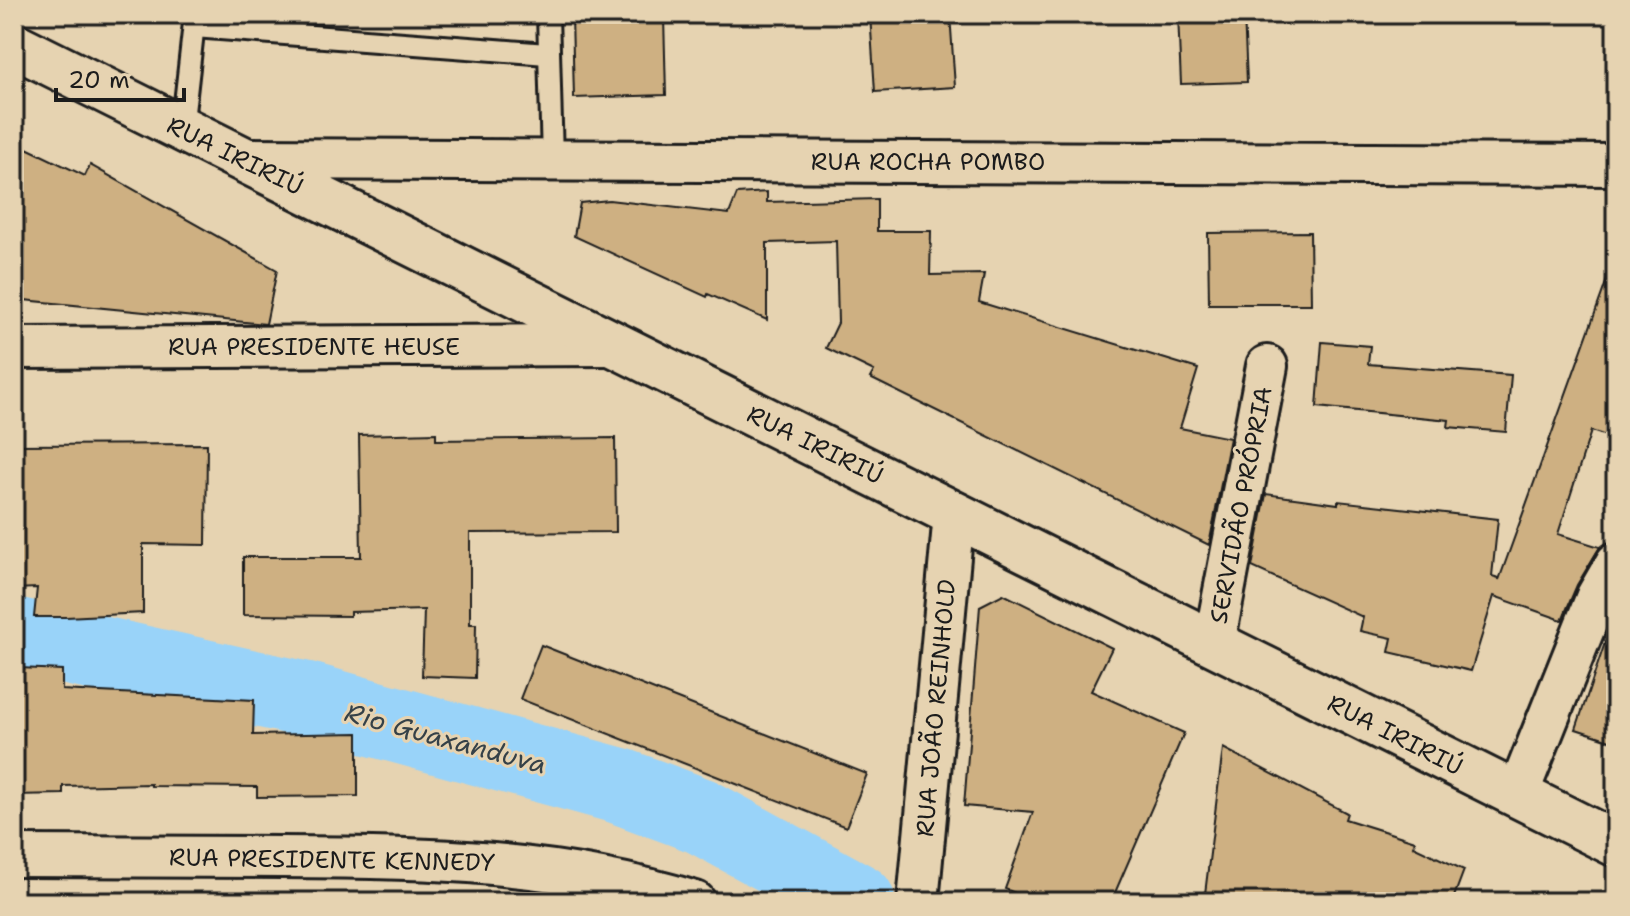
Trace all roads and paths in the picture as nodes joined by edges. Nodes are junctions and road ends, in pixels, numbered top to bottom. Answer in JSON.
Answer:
{"nodes":[{"id":1,"x":548,"y":14,"type":"edge"},
{"id":2,"x":195,"y":21,"type":"edge"},
{"id":3,"x":14,"y":45,"type":"edge"},
{"id":4,"x":547,"y":54,"type":"junction"},
{"id":5,"x":182,"y":130,"type":"junction"},
{"id":6,"x":240,"y":159,"type":"junction"},
{"id":7,"x":552,"y":160,"type":"junction"},
{"id":8,"x":1616,"y":165,"type":"edge"},
{"id":9,"x":615,"y":345,"type":"junction"},
{"id":10,"x":14,"y":348,"type":"edge"},
{"id":11,"x":1267,"y":366,"type":"dead end"},
{"id":12,"x":954,"y":514,"type":"junction"},
{"id":13,"x":1616,"y":563,"type":"edge"},
{"id":14,"x":1214,"y":644,"type":"junction"},
{"id":15,"x":1517,"y":796,"type":"junction"},
{"id":16,"x":1616,"y":844,"type":"edge"},
{"id":17,"x":14,"y":856,"type":"edge"},
{"id":18,"x":695,"y":902,"type":"edge"},
{"id":19,"x":918,"y":902,"type":"edge"}],
"edges":[{"from":1,"to":4,"type":"lane"},
{"from":2,"to":4,"type":"lane"},
{"from":2,"to":5,"type":"lane"},
{"from":3,"to":5,"type":"main road","name":"RUA IRIRIÚ"},
{"from":4,"to":7,"type":"lane"},
{"from":5,"to":6,"type":"main road","name":"RUA IRIRIÚ"},
{"from":6,"to":7,"type":"street","name":"RUA ROCHA POMBO"},
{"from":6,"to":9,"type":"main road","name":"RUA IRIRIÚ"},
{"from":7,"to":8,"type":"street","name":"RUA ROCHA POMBO"},
{"from":9,"to":10,"type":"street","name":"RUA PRESIDENTE HEUSE"},
{"from":9,"to":12,"type":"main road","name":"RUA IRIRIÚ"},
{"from":11,"to":14,"type":"street","name":"SERVIDÃO PRÓPRIA"},
{"from":12,"to":14,"type":"main road","name":"RUA IRIRIÚ"},
{"from":12,"to":19,"type":"street","name":"RUA JOÃO REINHOLD"},
{"from":13,"to":15,"type":"street"},
{"from":14,"to":15,"type":"main road","name":"RUA IRIRIÚ"},
{"from":15,"to":16,"type":"main road","name":"RUA IRIRIÚ"},
{"from":17,"to":18,"type":"street","name":"RUA PRESIDENTE KENNEDY"}]}
